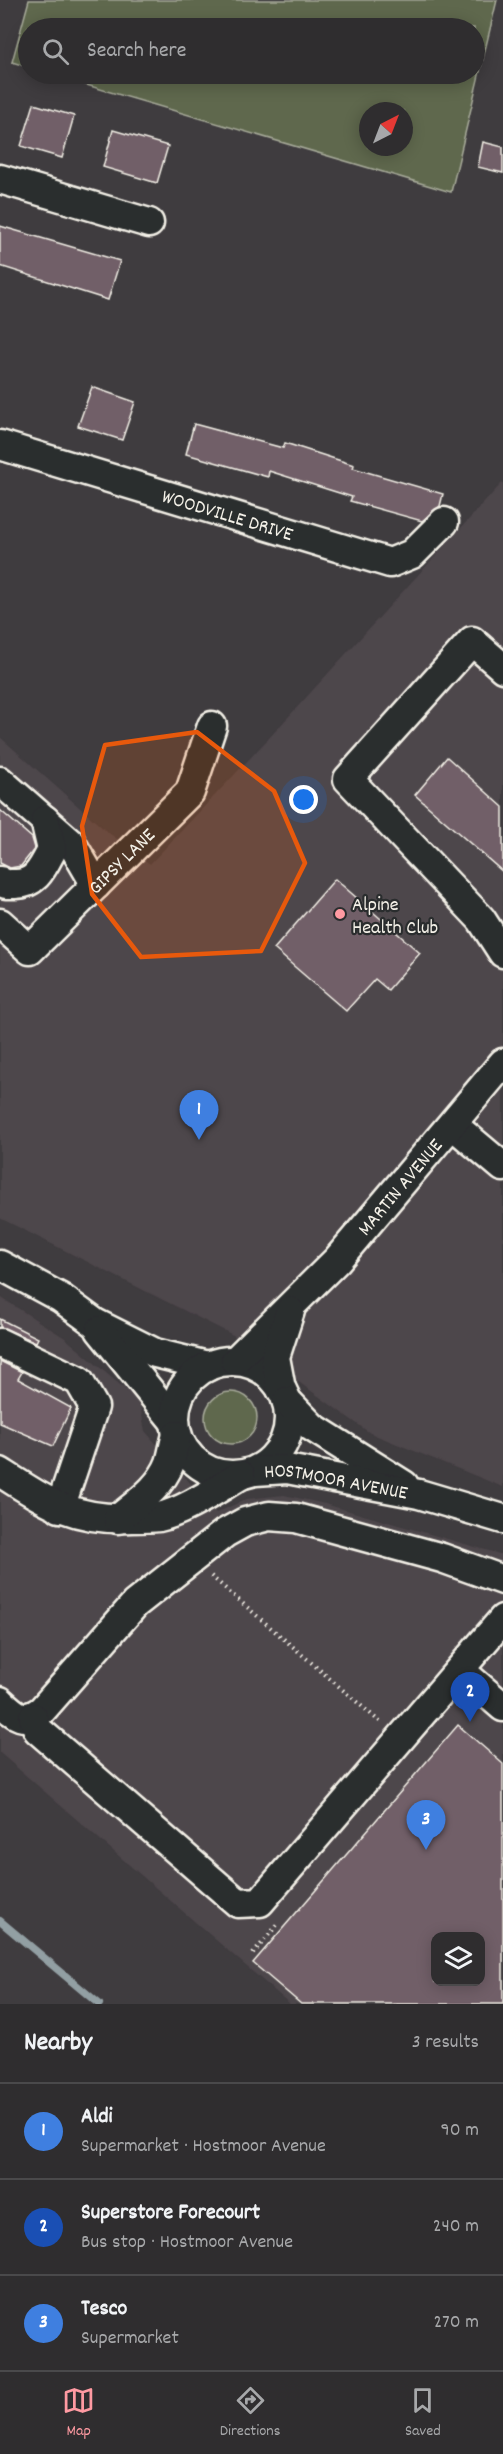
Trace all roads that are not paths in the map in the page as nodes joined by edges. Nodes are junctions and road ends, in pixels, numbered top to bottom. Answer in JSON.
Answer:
{"nodes":[{"id":1,"x":0,"y":179,"type":"edge"},
{"id":2,"x":149,"y":223,"type":"dead end"},
{"id":3,"x":0,"y":445,"type":"edge"},
{"id":4,"x":444,"y":522,"type":"dead end"},
{"id":5,"x":503,"y":668,"type":"edge"},
{"id":6,"x":212,"y":726,"type":"dead end"},
{"id":7,"x":0,"y":781,"type":"edge"},
{"id":8,"x":45,"y":819,"type":"junction"},
{"id":9,"x":0,"y":881,"type":"edge"},
{"id":10,"x":96,"y":885,"type":"junction"},
{"id":11,"x":0,"y":923,"type":"edge"},
{"id":12,"x":501,"y":946,"type":"edge"},
{"id":13,"x":503,"y":1063,"type":"edge"},
{"id":14,"x":453,"y":1125,"type":"junction"},
{"id":15,"x":503,"y":1167,"type":"edge"},
{"id":16,"x":0,"y":1265,"type":"edge"},
{"id":17,"x":291,"y":1307,"type":"junction"},
{"id":18,"x":95,"y":1323,"type":"junction"},
{"id":19,"x":0,"y":1343,"type":"edge"},
{"id":20,"x":222,"y":1363,"type":"junction"},
{"id":21,"x":284,"y":1395,"type":"junction"},
{"id":22,"x":175,"y":1428,"type":"junction"},
{"id":23,"x":0,"y":1472,"type":"edge"},
{"id":24,"x":248,"y":1473,"type":"junction"},
{"id":25,"x":419,"y":1494,"type":"junction"},
{"id":26,"x":60,"y":1508,"type":"junction"},
{"id":27,"x":118,"y":1519,"type":"junction"},
{"id":28,"x":503,"y":1520,"type":"edge"},
{"id":29,"x":503,"y":1580,"type":"edge"},
{"id":30,"x":503,"y":1619,"type":"edge"},
{"id":31,"x":460,"y":1670,"type":"junction"},
{"id":32,"x":0,"y":1701,"type":"edge"},
{"id":33,"x":503,"y":1707,"type":"edge"},
{"id":34,"x":33,"y":1717,"type":"junction"}],
"edges":[{"from":1,"to":2,"type":"street"},
{"from":3,"to":4,"type":"street","name":"WOODVILLE DRIVE"},
{"from":5,"to":12,"type":"street"},
{"from":6,"to":10,"type":"street","name":"GIPSY LANE"},
{"from":7,"to":8,"type":"street"},
{"from":8,"to":9,"type":"street"},
{"from":8,"to":10,"type":"street"},
{"from":10,"to":11,"type":"street","name":"GIPSY LANE"},
{"from":13,"to":14,"type":"street","name":"MARTIN AVENUE"},
{"from":14,"to":15,"type":"street"},
{"from":14,"to":17,"type":"street","name":"MARTIN AVENUE"},
{"from":16,"to":18,"type":"street"},
{"from":17,"to":20,"type":"street","name":"MARTIN AVENUE"},
{"from":17,"to":21,"type":"street","name":"MARTIN AVENUE"},
{"from":18,"to":20,"type":"street"},
{"from":18,"to":22,"type":"street"},
{"from":19,"to":26,"type":"street"},
{"from":20,"to":21,"type":"street"},
{"from":20,"to":22,"type":"street"},
{"from":21,"to":24,"type":"street"},
{"from":21,"to":25,"type":"street","name":"HOSTMOOR AVENUE"},
{"from":22,"to":24,"type":"street"},
{"from":22,"to":27,"type":"street"},
{"from":23,"to":26,"type":"street"},
{"from":24,"to":25,"type":"street","name":"HOSTMOOR AVENUE"},
{"from":24,"to":27,"type":"street"},
{"from":25,"to":28,"type":"street","name":"HOSTMOOR AVENUE"},
{"from":26,"to":27,"type":"street"},
{"from":29,"to":34,"type":"street"},
{"from":30,"to":31,"type":"street"},
{"from":31,"to":33,"type":"street"},
{"from":31,"to":34,"type":"street"},
{"from":32,"to":34,"type":"street"}]}
